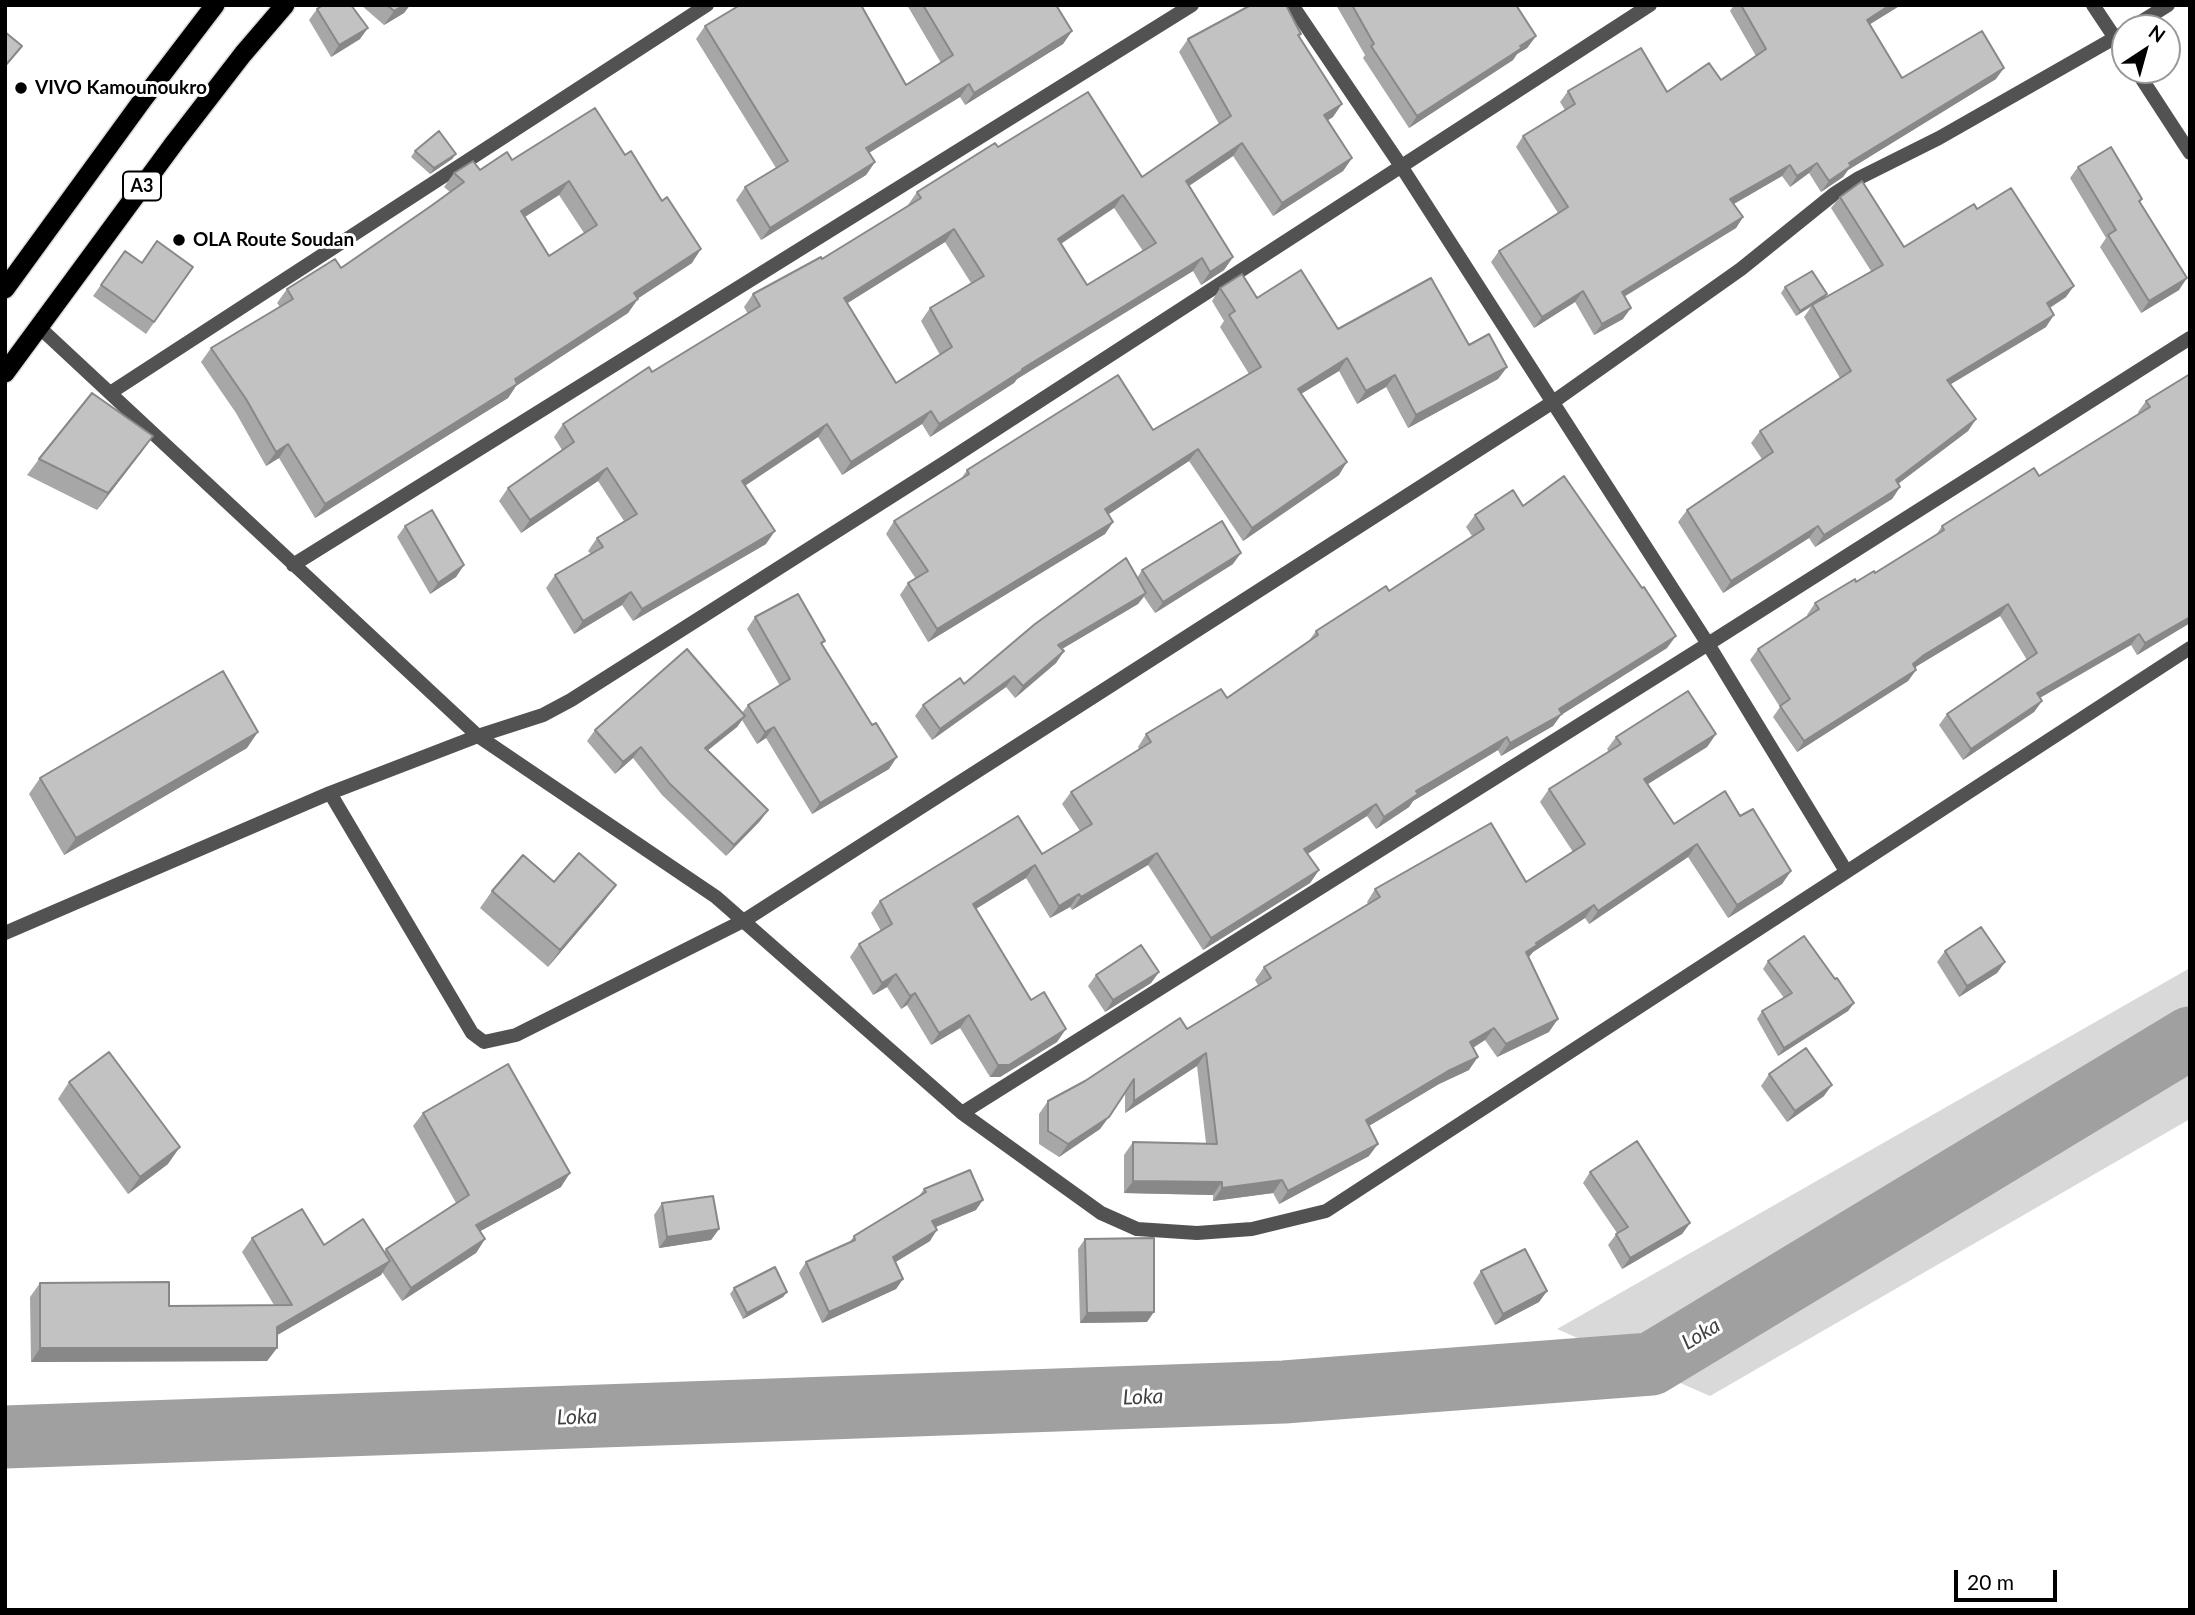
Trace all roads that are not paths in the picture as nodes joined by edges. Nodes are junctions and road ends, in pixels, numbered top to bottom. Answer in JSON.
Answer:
{"nodes":[{"id":1,"x":215,"y":5,"type":"edge"},
{"id":2,"x":285,"y":5,"type":"edge"},
{"id":3,"x":707,"y":5,"type":"edge"},
{"id":4,"x":1192,"y":5,"type":"edge"},
{"id":5,"x":1292,"y":5,"type":"edge"},
{"id":6,"x":1650,"y":5,"type":"edge"},
{"id":7,"x":2093,"y":5,"type":"edge"},
{"id":8,"x":2111,"y":25,"type":"edge"},
{"id":9,"x":2111,"y":40,"type":"edge"},
{"id":10,"x":2145,"y":84,"type":"edge"},
{"id":11,"x":2190,"y":153,"type":"edge"},
{"id":12,"x":1401,"y":166,"type":"junction"},
{"id":13,"x":8,"y":279,"type":"edge"},
{"id":14,"x":39,"y":327,"type":"junction"},
{"id":15,"x":2190,"y":338,"type":"edge"},
{"id":16,"x":5,"y":373,"type":"edge"},
{"id":17,"x":110,"y":393,"type":"junction"},
{"id":18,"x":1553,"y":402,"type":"junction"},
{"id":19,"x":293,"y":565,"type":"junction"},
{"id":20,"x":1708,"y":644,"type":"junction"},
{"id":21,"x":2190,"y":648,"type":"edge"},
{"id":22,"x":478,"y":737,"type":"junction"},
{"id":23,"x":330,"y":793,"type":"junction"},
{"id":24,"x":1846,"y":871,"type":"junction"},
{"id":25,"x":745,"y":920,"type":"junction"},
{"id":26,"x":5,"y":933,"type":"edge"},
{"id":27,"x":962,"y":1113,"type":"junction"}],
"edges":[{"from":1,"to":13,"type":"highway","number":"A3"},
{"from":2,"to":14,"type":"highway","number":"A3"},
{"from":3,"to":17,"type":"street"},
{"from":4,"to":19,"type":"street"},
{"from":5,"to":12,"type":"street"},
{"from":6,"to":12,"type":"street"},
{"from":7,"to":8,"type":"street"},
{"from":9,"to":18,"type":"street"},
{"from":10,"to":11,"type":"street"},
{"from":12,"to":18,"type":"street"},
{"from":12,"to":22,"type":"street"},
{"from":14,"to":16,"type":"highway","number":"A3"},
{"from":14,"to":17,"type":"street"},
{"from":15,"to":20,"type":"street"},
{"from":17,"to":19,"type":"street"},
{"from":18,"to":20,"type":"street"},
{"from":18,"to":25,"type":"street"},
{"from":19,"to":22,"type":"street"},
{"from":20,"to":24,"type":"street"},
{"from":20,"to":27,"type":"street"},
{"from":21,"to":24,"type":"street"},
{"from":22,"to":23,"type":"street"},
{"from":22,"to":25,"type":"street"},
{"from":23,"to":25,"type":"street"},
{"from":23,"to":26,"type":"street"},
{"from":24,"to":27,"type":"street"},
{"from":25,"to":27,"type":"street"}]}
